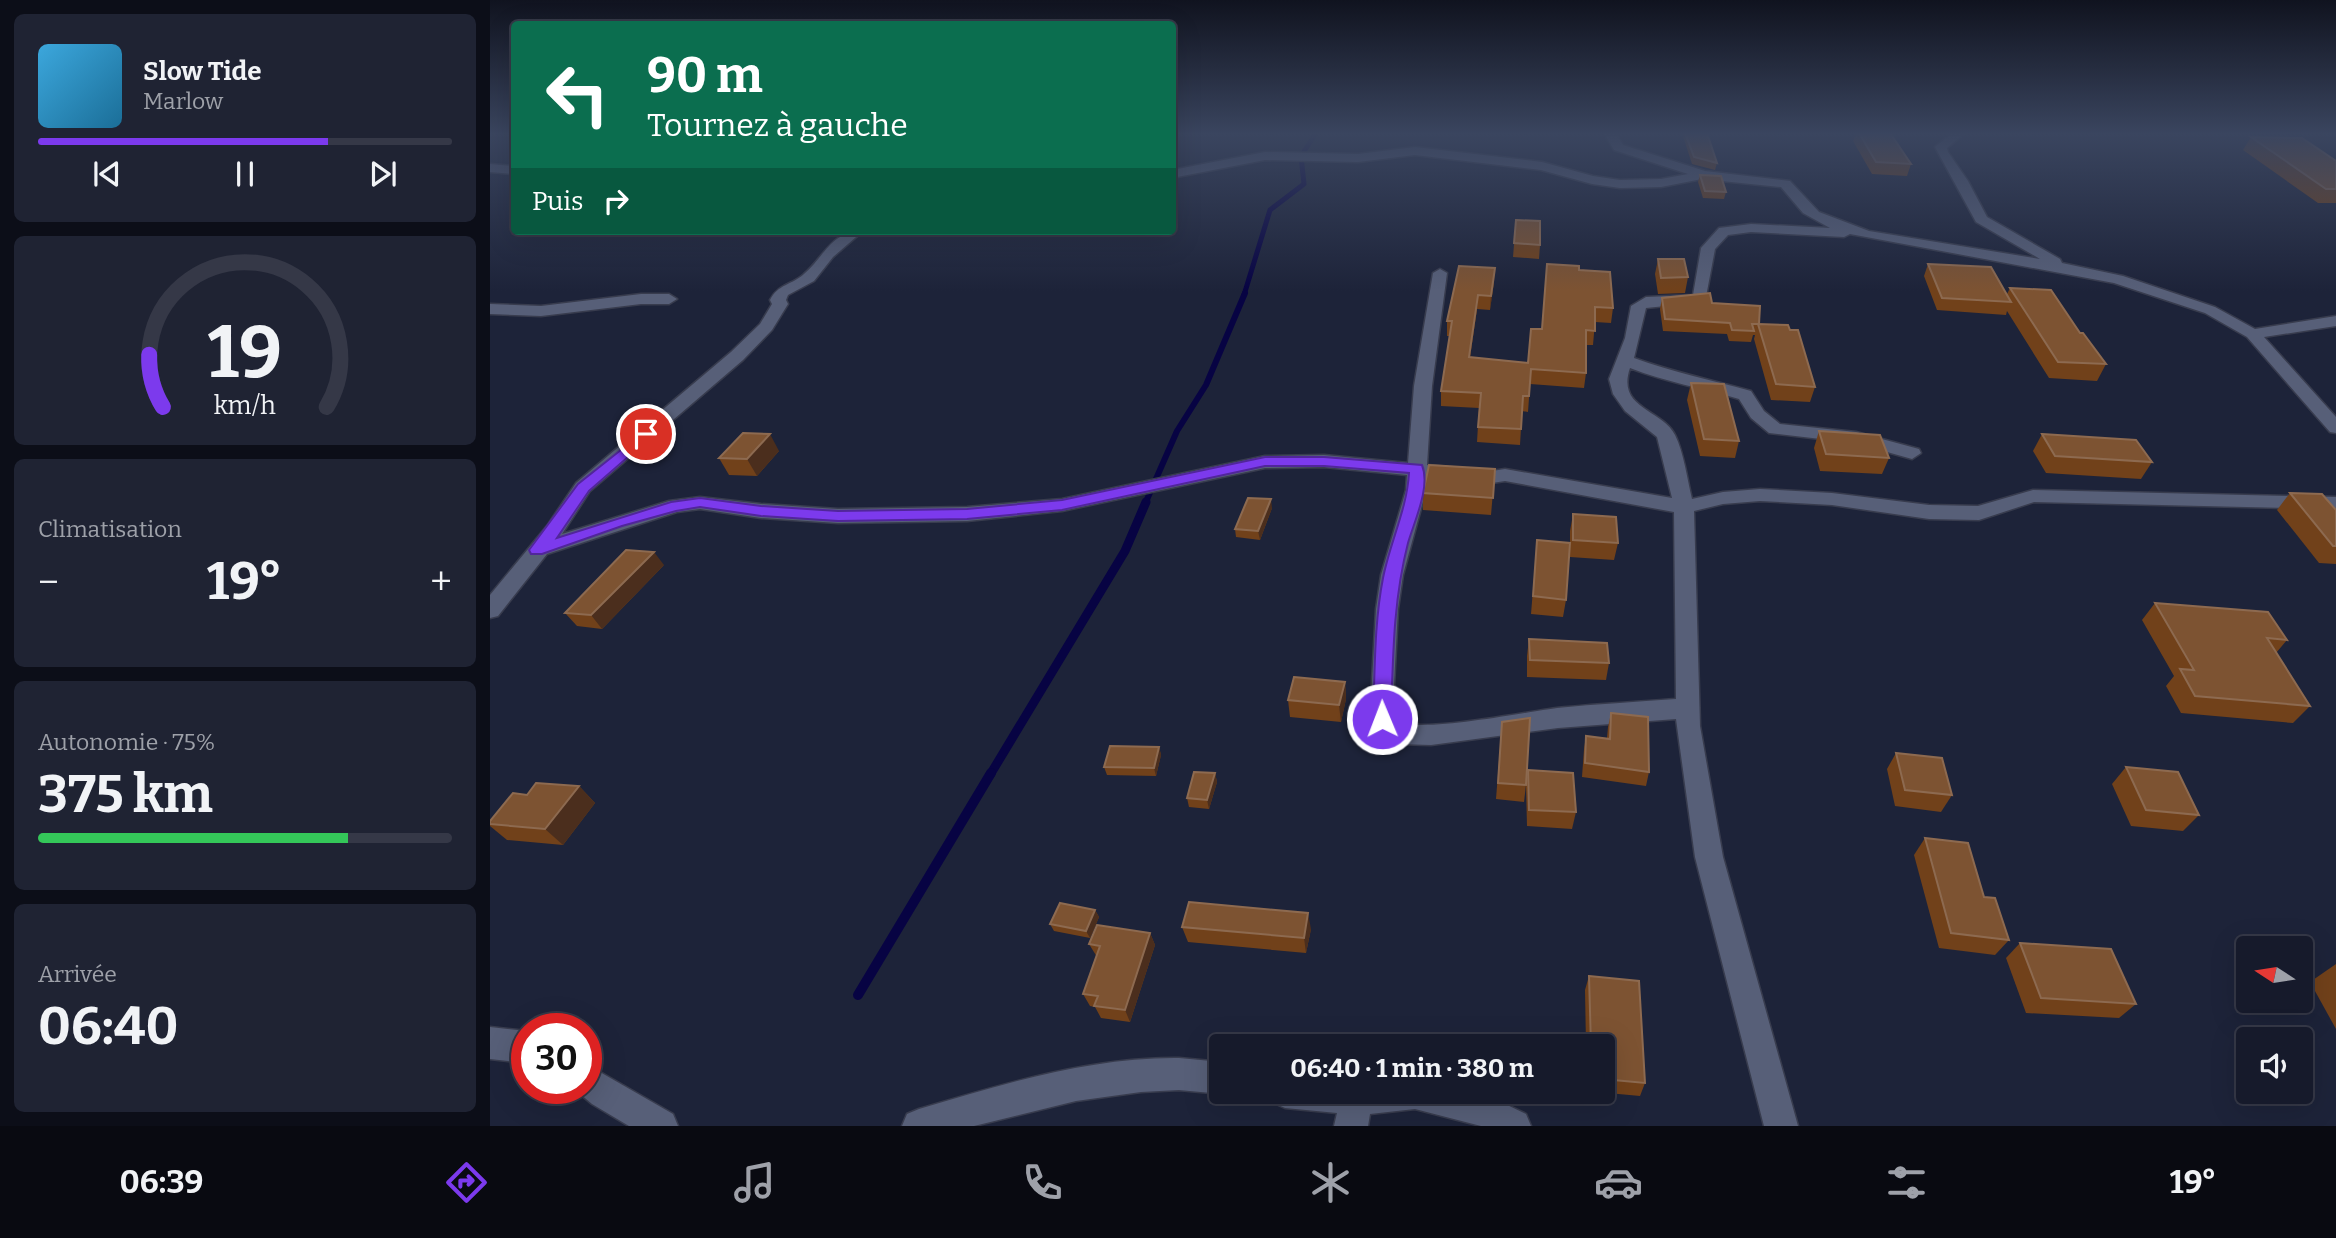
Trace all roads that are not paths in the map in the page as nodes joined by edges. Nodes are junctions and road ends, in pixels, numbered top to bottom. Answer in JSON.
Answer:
{"nodes":[{"id":1,"x":1787,"y":186,"type":"edge"},
{"id":2,"x":1964,"y":186,"type":"edge"},
{"id":3,"x":851,"y":235,"type":"edge"},
{"id":4,"x":1867,"y":235,"type":"junction"},
{"id":5,"x":2066,"y":268,"type":"junction"},
{"id":6,"x":1440,"y":273,"type":"dead end"},
{"id":7,"x":669,"y":299,"type":"dead end"},
{"id":8,"x":490,"y":309,"type":"edge"},
{"id":9,"x":2336,"y":321,"type":"edge"},
{"id":10,"x":2253,"y":334,"type":"junction"},
{"id":11,"x":1625,"y":360,"type":"junction"},
{"id":12,"x":2336,"y":428,"type":"edge"},
{"id":13,"x":1912,"y":453,"type":"dead end"},
{"id":14,"x":1417,"y":469,"type":"junction"},
{"id":15,"x":2336,"y":503,"type":"edge"},
{"id":16,"x":1684,"y":507,"type":"junction"},
{"id":17,"x":537,"y":550,"type":"junction"},
{"id":18,"x":490,"y":610,"type":"edge"},
{"id":19,"x":1688,"y":708,"type":"junction"},
{"id":20,"x":490,"y":1043,"type":"edge"},
{"id":21,"x":511,"y":1045,"type":"edge"},
{"id":22,"x":1209,"y":1077,"type":"edge"},
{"id":23,"x":602,"y":1092,"type":"edge"},
{"id":24,"x":1324,"y":1104,"type":"edge"},
{"id":25,"x":1354,"y":1113,"type":"edge"},
{"id":26,"x":661,"y":1126,"type":"edge"},
{"id":27,"x":919,"y":1126,"type":"edge"},
{"id":28,"x":1514,"y":1126,"type":"edge"},
{"id":29,"x":1781,"y":1126,"type":"edge"}],
"edges":[{"from":1,"to":4,"type":"street"},
{"from":2,"to":5,"type":"street"},
{"from":3,"to":17,"type":"street"},
{"from":4,"to":5,"type":"street"},
{"from":4,"to":11,"type":"street"},
{"from":5,"to":10,"type":"street"},
{"from":6,"to":14,"type":"street"},
{"from":7,"to":8,"type":"street"},
{"from":9,"to":10,"type":"street"},
{"from":10,"to":12,"type":"street"},
{"from":11,"to":13,"type":"street"},
{"from":11,"to":16,"type":"street"},
{"from":14,"to":16,"type":"street"},
{"from":14,"to":17,"type":"street"},
{"from":14,"to":19,"type":"street"},
{"from":15,"to":16,"type":"street"},
{"from":16,"to":19,"type":"street"},
{"from":17,"to":18,"type":"street"},
{"from":19,"to":29,"type":"street"},
{"from":20,"to":21,"type":"street"},
{"from":22,"to":27,"type":"street"},
{"from":23,"to":26,"type":"street"},
{"from":24,"to":25,"type":"street"},
{"from":25,"to":28,"type":"street"}]}
